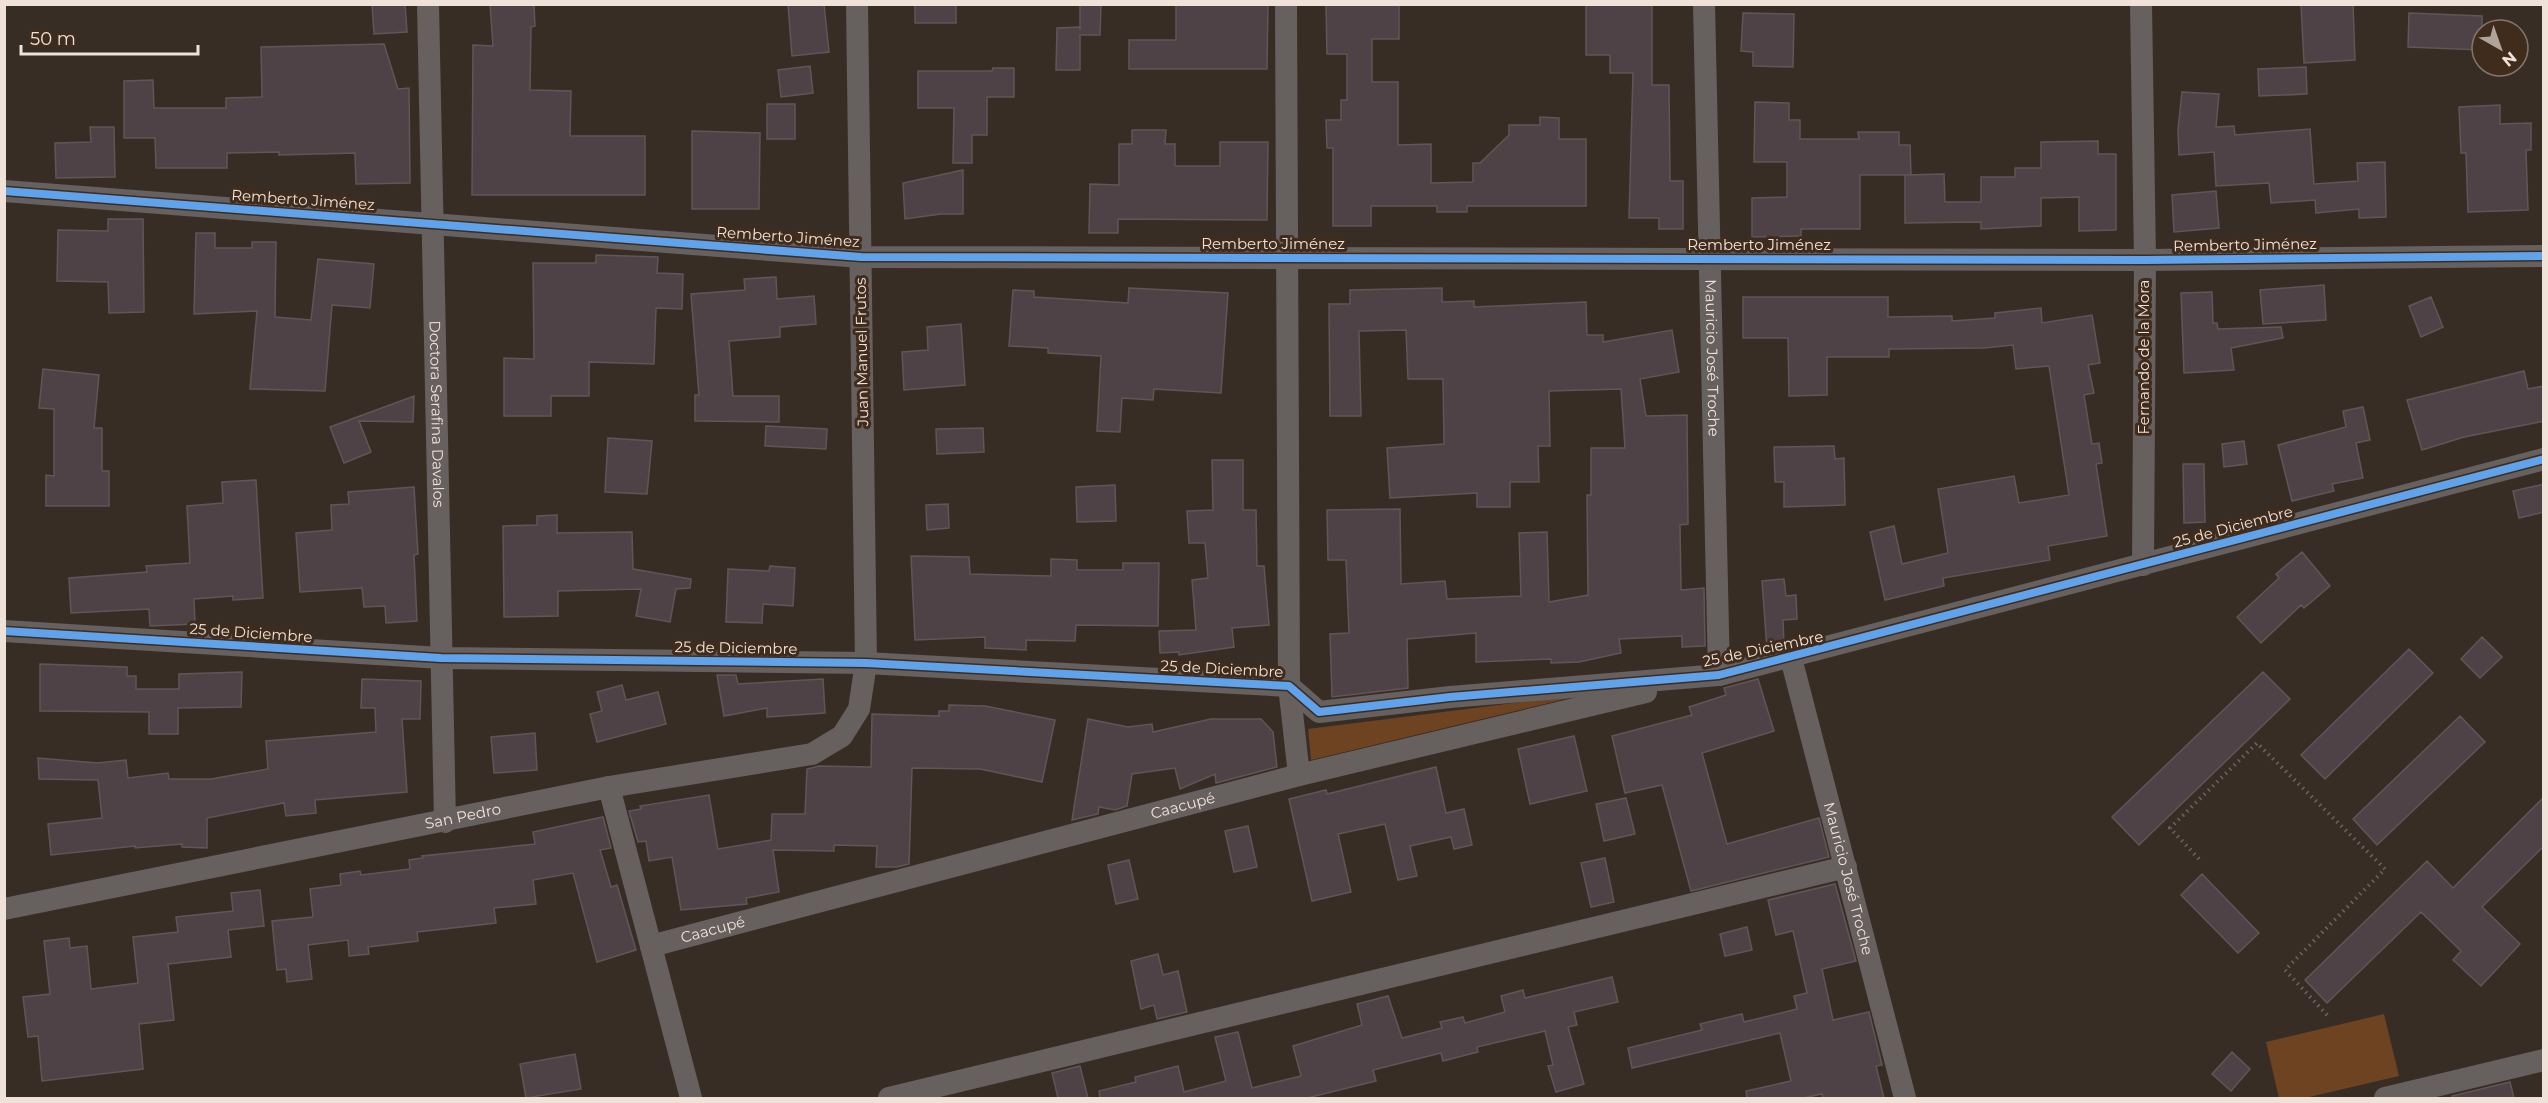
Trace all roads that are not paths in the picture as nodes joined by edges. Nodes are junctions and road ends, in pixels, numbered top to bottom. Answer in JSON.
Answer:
{"nodes":[{"id":1,"x":428,"y":4,"type":"edge"},
{"id":2,"x":857,"y":4,"type":"edge"},
{"id":3,"x":1286,"y":4,"type":"edge"},
{"id":4,"x":1704,"y":4,"type":"edge"},
{"id":5,"x":2141,"y":4,"type":"edge"},
{"id":6,"x":4,"y":191,"type":"edge"},
{"id":7,"x":431,"y":223,"type":"junction"},
{"id":8,"x":861,"y":256,"type":"junction"},
{"id":9,"x":2544,"y":256,"type":"edge"},
{"id":10,"x":1287,"y":257,"type":"junction"},
{"id":11,"x":1709,"y":258,"type":"junction"},
{"id":12,"x":2145,"y":260,"type":"junction"},
{"id":13,"x":2544,"y":459,"type":"edge"},
{"id":14,"x":2143,"y":565,"type":"junction"},
{"id":15,"x":4,"y":631,"type":"edge"},
{"id":16,"x":441,"y":658,"type":"junction"},
{"id":17,"x":1791,"y":658,"type":"junction"},
{"id":18,"x":866,"y":663,"type":"junction"},
{"id":19,"x":1719,"y":675,"type":"junction"},
{"id":20,"x":1289,"y":686,"type":"junction"},
{"id":21,"x":1299,"y":775,"type":"junction"},
{"id":22,"x":609,"y":787,"type":"junction"},
{"id":23,"x":445,"y":822,"type":"junction"},
{"id":24,"x":1846,"y":867,"type":"junction"},
{"id":25,"x":4,"y":909,"type":"edge"},
{"id":26,"x":651,"y":946,"type":"junction"},
{"id":27,"x":2544,"y":1060,"type":"edge"},
{"id":28,"x":2462,"y":1089,"type":"edge"},
{"id":29,"x":691,"y":1098,"type":"edge"},
{"id":30,"x":889,"y":1098,"type":"edge"},
{"id":31,"x":1905,"y":1098,"type":"edge"},
{"id":32,"x":2385,"y":1098,"type":"edge"}],
"edges":[{"from":1,"to":7,"type":"street","name":"Doctora Serafina Davalos"},
{"from":2,"to":8,"type":"street","name":"Juan Manuel Frutos"},
{"from":3,"to":10,"type":"street"},
{"from":4,"to":11,"type":"street","name":"Mauricio José Troche"},
{"from":5,"to":12,"type":"street","name":"Fernando de la Mora"},
{"from":6,"to":7,"type":"street","name":"Remberto Jiménez"},
{"from":7,"to":8,"type":"street","name":"Remberto Jiménez"},
{"from":7,"to":16,"type":"street","name":"Doctora Serafina Davalos"},
{"from":8,"to":10,"type":"street","name":"Remberto Jiménez"},
{"from":8,"to":18,"type":"street","name":"Juan Manuel Frutos"},
{"from":9,"to":12,"type":"street","name":"Remberto Jiménez"},
{"from":10,"to":11,"type":"street","name":"Remberto Jiménez"},
{"from":10,"to":20,"type":"street"},
{"from":11,"to":12,"type":"street","name":"Remberto Jiménez"},
{"from":11,"to":19,"type":"street","name":"Mauricio José Troche"},
{"from":12,"to":14,"type":"street","name":"Fernando de la Mora"},
{"from":13,"to":14,"type":"street","name":"25 de Diciembre"},
{"from":14,"to":17,"type":"street","name":"25 de Diciembre"},
{"from":15,"to":16,"type":"street","name":"25 de Diciembre"},
{"from":16,"to":18,"type":"street","name":"25 de Diciembre"},
{"from":16,"to":23,"type":"street","name":"Doctora Serafina Davalos"},
{"from":17,"to":19,"type":"street","name":"25 de Diciembre"},
{"from":17,"to":24,"type":"street","name":"Mauricio José Troche"},
{"from":18,"to":20,"type":"street","name":"25 de Diciembre"},
{"from":18,"to":22,"type":"street","name":"San Pedro"},
{"from":19,"to":20,"type":"street","name":"25 de Diciembre"},
{"from":19,"to":21,"type":"street","name":"Caacupé"},
{"from":20,"to":21,"type":"street"},
{"from":21,"to":26,"type":"street","name":"Caacupé"},
{"from":22,"to":23,"type":"street","name":"San Pedro"},
{"from":22,"to":26,"type":"street"},
{"from":23,"to":25,"type":"street","name":"San Pedro"},
{"from":24,"to":30,"type":"street"},
{"from":24,"to":31,"type":"street","name":"Mauricio José Troche"},
{"from":26,"to":29,"type":"street"},
{"from":27,"to":28,"type":"street"},
{"from":28,"to":32,"type":"street"}]}
